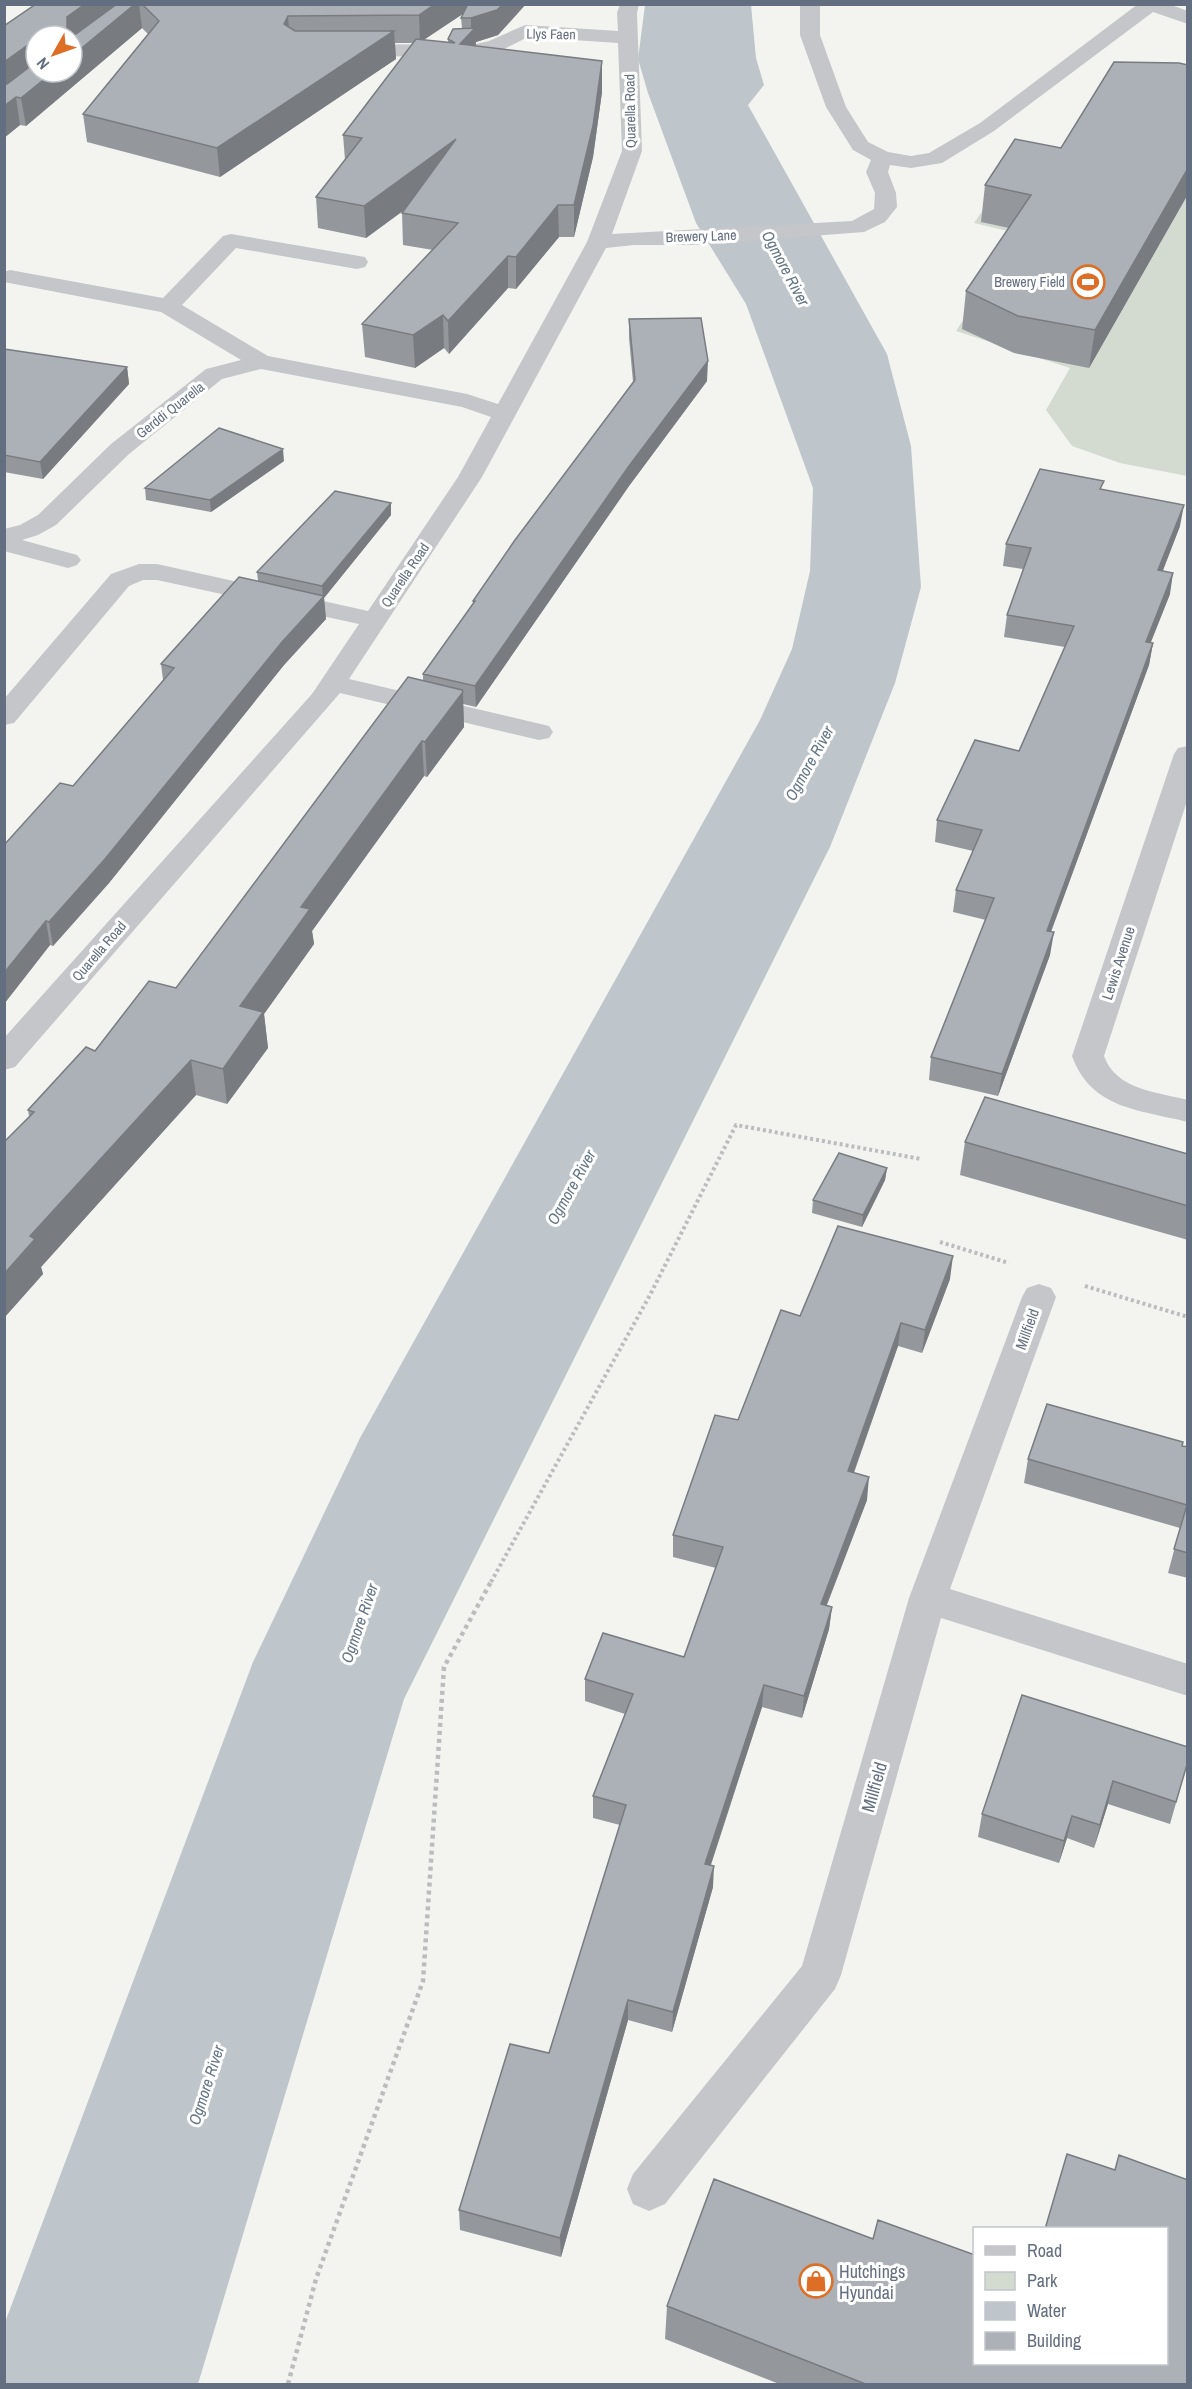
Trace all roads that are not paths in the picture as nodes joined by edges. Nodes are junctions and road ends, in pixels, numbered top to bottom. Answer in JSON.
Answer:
{"nodes":[{"id":1,"x":630,"y":4,"type":"edge"},
{"id":2,"x":810,"y":4,"type":"edge"},
{"id":3,"x":1151,"y":5,"type":"edge"},
{"id":4,"x":1188,"y":18,"type":"edge"},
{"id":5,"x":628,"y":38,"type":"junction"},
{"id":6,"x":333,"y":50,"type":"edge"},
{"id":7,"x":883,"y":158,"type":"junction"},
{"id":8,"x":598,"y":242,"type":"junction"},
{"id":9,"x":357,"y":262,"type":"dead end"},
{"id":10,"x":10,"y":277,"type":"dead end"},
{"id":11,"x":168,"y":306,"type":"junction"},
{"id":12,"x":261,"y":362,"type":"junction"},
{"id":13,"x":506,"y":414,"type":"junction"},
{"id":14,"x":4,"y":537,"type":"edge"},
{"id":15,"x":4,"y":543,"type":"edge"},
{"id":16,"x":68,"y":560,"type":"dead end"},
{"id":17,"x":375,"y":620,"type":"junction"},
{"id":18,"x":333,"y":683,"type":"junction"},
{"id":19,"x":4,"y":717,"type":"edge"},
{"id":20,"x":539,"y":732,"type":"dead end"},
{"id":21,"x":1188,"y":754,"type":"edge"},
{"id":22,"x":4,"y":1059,"type":"edge"},
{"id":23,"x":1188,"y":1111,"type":"edge"},
{"id":24,"x":1039,"y":1297,"type":"dead end"},
{"id":25,"x":928,"y":1598,"type":"junction"},
{"id":26,"x":1188,"y":1680,"type":"edge"},
{"id":27,"x":649,"y":2189,"type":"dead end"}],
"edges":[{"from":1,"to":5,"type":"street","name":"Quarella Road"},
{"from":2,"to":7,"type":"street"},
{"from":3,"to":4,"type":"street"},
{"from":3,"to":7,"type":"street"},
{"from":5,"to":6,"type":"street","name":"Llys Faen"},
{"from":5,"to":8,"type":"street","name":"Quarella Road"},
{"from":7,"to":8,"type":"street","name":"Brewery Lane"},
{"from":8,"to":13,"type":"street","name":"Quarella Road"},
{"from":9,"to":11,"type":"street"},
{"from":10,"to":11,"type":"street"},
{"from":11,"to":12,"type":"street"},
{"from":12,"to":13,"type":"street","name":"Gerddi Quarella"},
{"from":12,"to":14,"type":"street","name":"Gerddi Quarella"},
{"from":13,"to":17,"type":"street","name":"Quarella Road"},
{"from":15,"to":16,"type":"street"},
{"from":17,"to":18,"type":"street","name":"Quarella Road"},
{"from":17,"to":19,"type":"street"},
{"from":18,"to":20,"type":"street"},
{"from":18,"to":22,"type":"street","name":"Quarella Road"},
{"from":21,"to":23,"type":"street","name":"Lewis Avenue"},
{"from":24,"to":25,"type":"street","name":"Millfield"},
{"from":25,"to":26,"type":"street"},
{"from":25,"to":27,"type":"street","name":"Millfield"}]}
